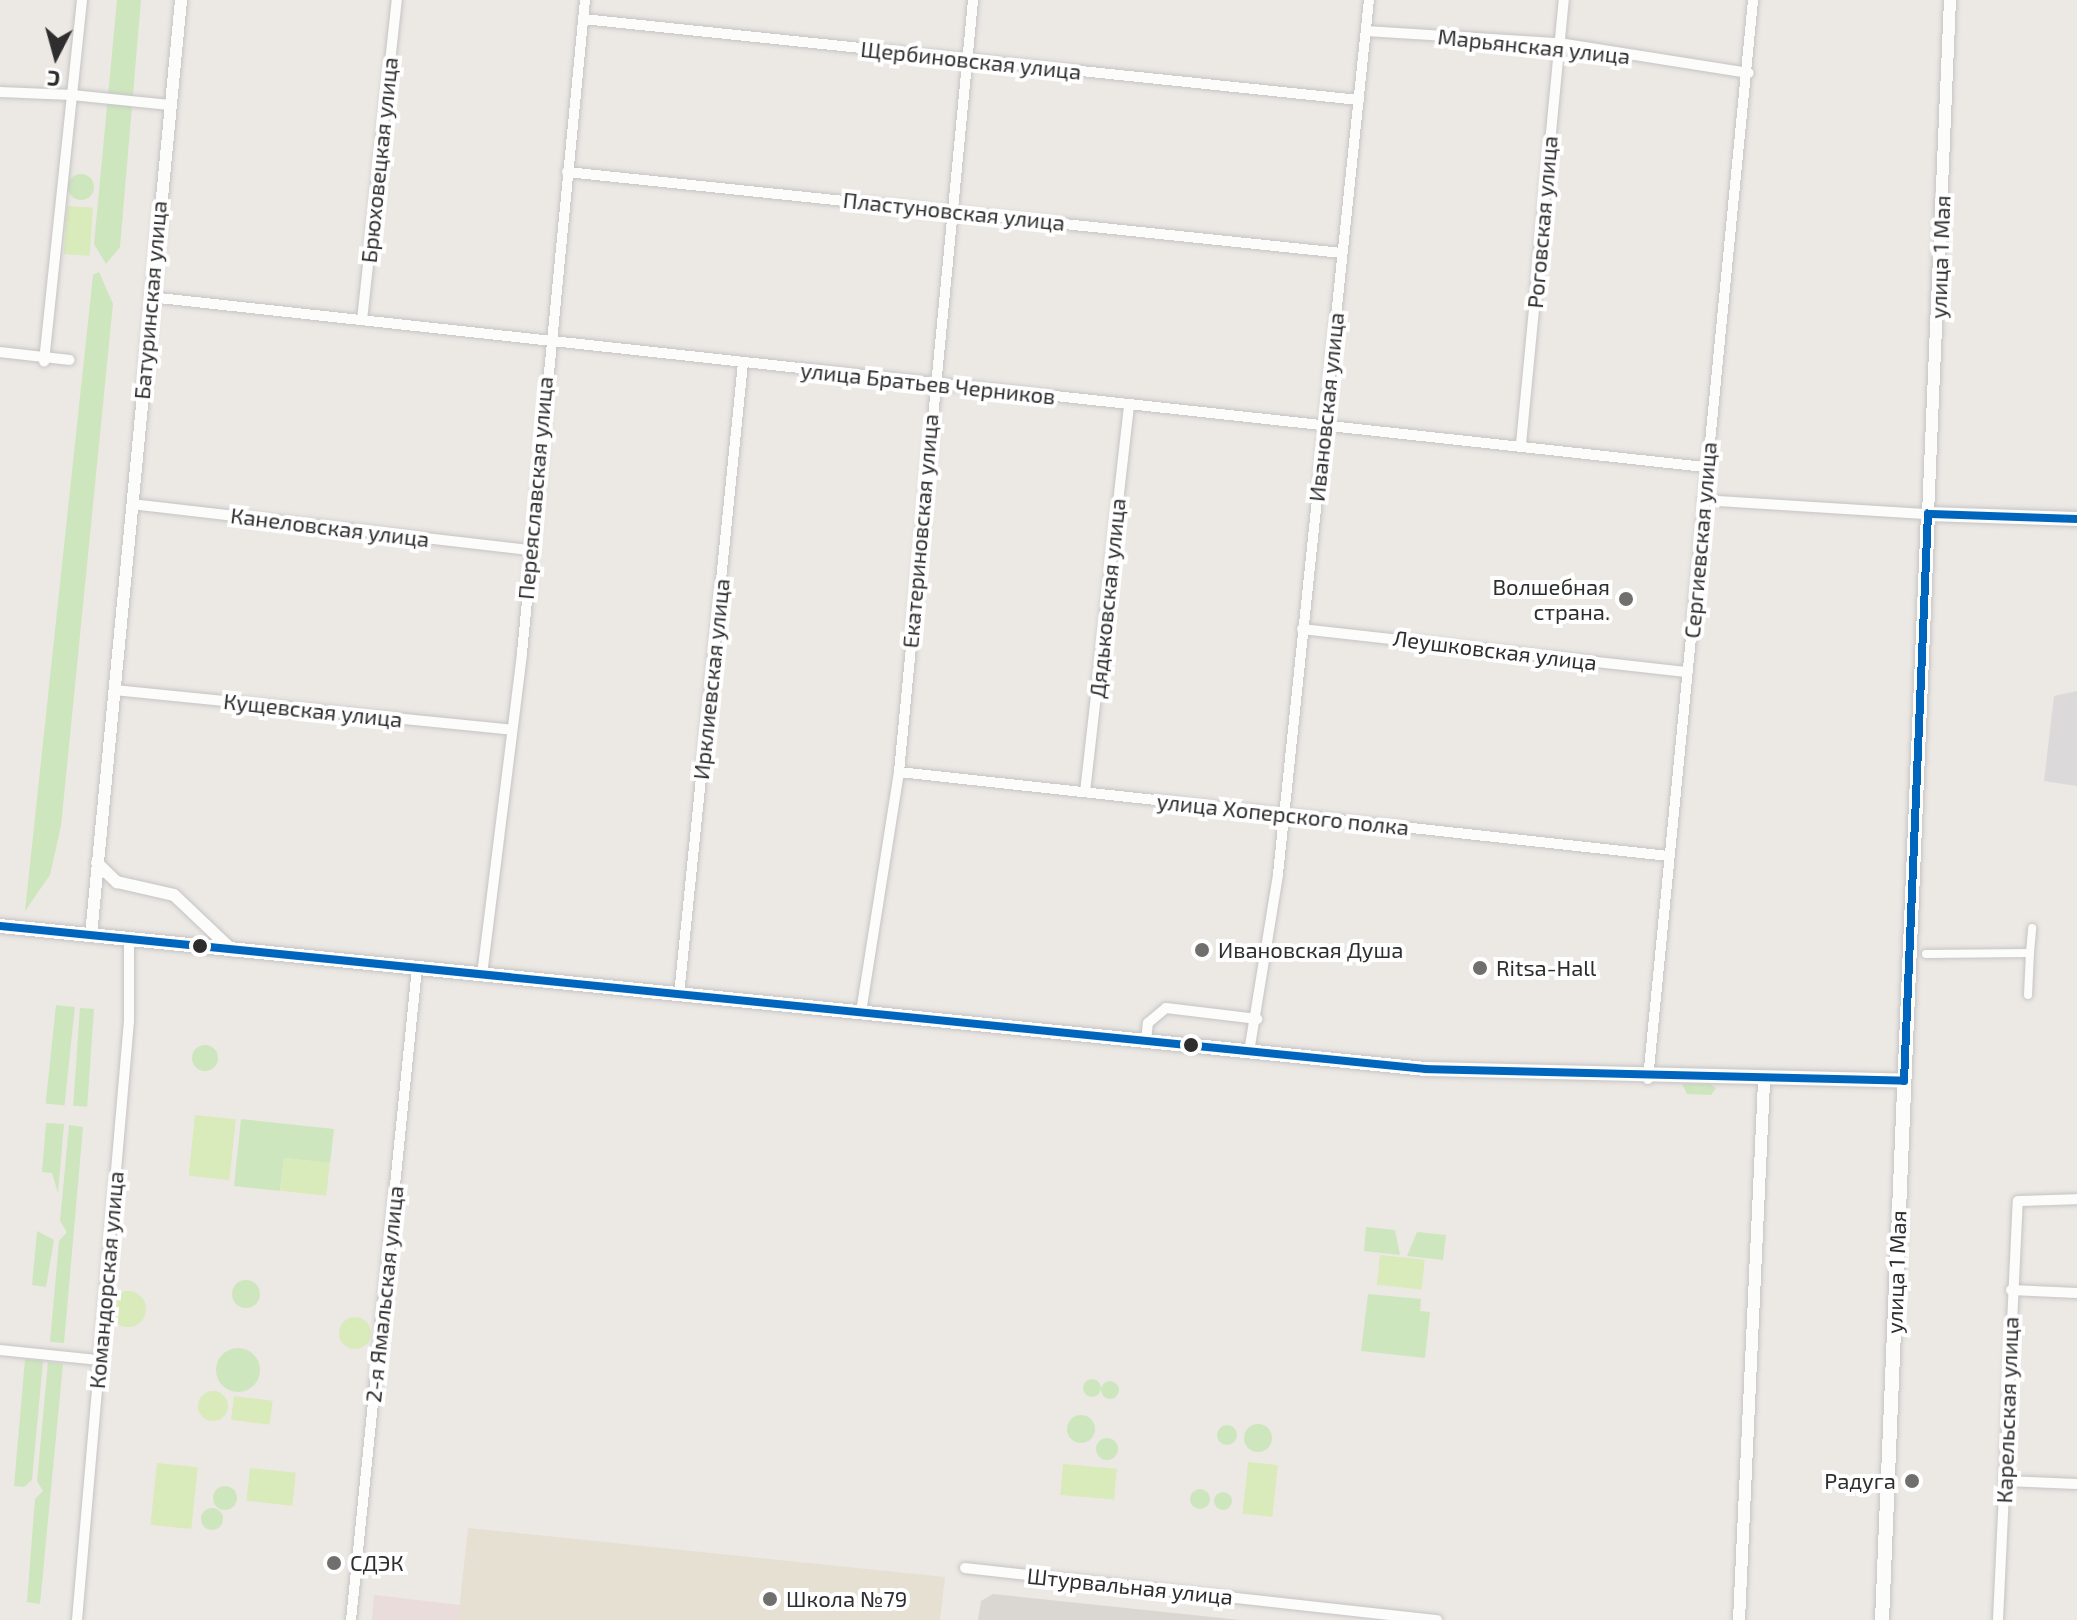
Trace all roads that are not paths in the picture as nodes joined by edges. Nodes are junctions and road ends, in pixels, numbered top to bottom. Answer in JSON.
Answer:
{"nodes":[{"id":1,"x":82,"y":0,"type":"edge"},
{"id":2,"x":181,"y":0,"type":"edge"},
{"id":3,"x":397,"y":0,"type":"edge"},
{"id":4,"x":585,"y":0,"type":"edge"},
{"id":5,"x":973,"y":0,"type":"edge"},
{"id":6,"x":1369,"y":0,"type":"edge"},
{"id":7,"x":1564,"y":0,"type":"edge"},
{"id":8,"x":1753,"y":0,"type":"edge"},
{"id":9,"x":1950,"y":0,"type":"edge"},
{"id":10,"x":583,"y":19,"type":"junction"},
{"id":11,"x":1366,"y":31,"type":"junction"},
{"id":12,"x":1559,"y":43,"type":"junction"},
{"id":13,"x":966,"y":60,"type":"junction"},
{"id":14,"x":1749,"y":73,"type":"junction"},
{"id":15,"x":0,"y":92,"type":"edge"},
{"id":16,"x":72,"y":95,"type":"junction"},
{"id":17,"x":1359,"y":100,"type":"junction"},
{"id":18,"x":169,"y":105,"type":"junction"},
{"id":19,"x":567,"y":172,"type":"junction"},
{"id":20,"x":950,"y":209,"type":"junction"},
{"id":21,"x":1342,"y":253,"type":"junction"},
{"id":22,"x":150,"y":297,"type":"junction"},
{"id":23,"x":362,"y":320,"type":"junction"},
{"id":24,"x":549,"y":340,"type":"junction"},
{"id":25,"x":0,"y":352,"type":"edge"},
{"id":26,"x":44,"y":360,"type":"junction"},
{"id":27,"x":70,"y":360,"type":"dead end"},
{"id":28,"x":743,"y":363,"type":"junction"},
{"id":29,"x":933,"y":383,"type":"junction"},
{"id":30,"x":1129,"y":405,"type":"junction"},
{"id":31,"x":1325,"y":426,"type":"junction"},
{"id":32,"x":1521,"y":444,"type":"junction"},
{"id":33,"x":1705,"y":467,"type":"junction"},
{"id":34,"x":1703,"y":500,"type":"junction"},
{"id":35,"x":132,"y":504,"type":"junction"},
{"id":36,"x":1928,"y":518,"type":"junction"},
{"id":37,"x":2077,"y":519,"type":"edge"},
{"id":38,"x":528,"y":550,"type":"junction"},
{"id":39,"x":1302,"y":629,"type":"junction"},
{"id":40,"x":1688,"y":672,"type":"junction"},
{"id":41,"x":114,"y":690,"type":"junction"},
{"id":42,"x":512,"y":730,"type":"junction"},
{"id":43,"x":899,"y":772,"type":"junction"},
{"id":44,"x":1085,"y":792,"type":"junction"},
{"id":45,"x":1283,"y":814,"type":"junction"},
{"id":46,"x":1668,"y":856,"type":"junction"},
{"id":47,"x":97,"y":863,"type":"junction"},
{"id":48,"x":0,"y":926,"type":"edge"},
{"id":49,"x":2032,"y":928,"type":"dead end"},
{"id":50,"x":91,"y":935,"type":"junction"},
{"id":51,"x":129,"y":940,"type":"junction"},
{"id":52,"x":233,"y":951,"type":"junction"},
{"id":53,"x":2030,"y":953,"type":"junction"},
{"id":54,"x":1926,"y":954,"type":"dead end"},
{"id":55,"x":417,"y":968,"type":"junction"},
{"id":56,"x":482,"y":975,"type":"junction"},
{"id":57,"x":679,"y":995,"type":"junction"},
{"id":58,"x":2028,"y":995,"type":"dead end"},
{"id":59,"x":861,"y":1012,"type":"junction"},
{"id":60,"x":1257,"y":1019,"type":"junction"},
{"id":61,"x":1146,"y":1041,"type":"junction"},
{"id":62,"x":1249,"y":1052,"type":"junction"},
{"id":63,"x":1648,"y":1079,"type":"junction"},
{"id":64,"x":1764,"y":1081,"type":"junction"},
{"id":65,"x":1904,"y":1081,"type":"junction"},
{"id":66,"x":2077,"y":1199,"type":"edge"},
{"id":67,"x":2011,"y":1290,"type":"junction"},
{"id":68,"x":2077,"y":1293,"type":"edge"},
{"id":69,"x":0,"y":1350,"type":"edge"},
{"id":70,"x":99,"y":1360,"type":"junction"},
{"id":71,"x":2005,"y":1481,"type":"junction"},
{"id":72,"x":2077,"y":1484,"type":"edge"},
{"id":73,"x":965,"y":1568,"type":"dead end"},
{"id":74,"x":77,"y":1620,"type":"edge"},
{"id":75,"x":351,"y":1620,"type":"edge"},
{"id":76,"x":1437,"y":1620,"type":"edge"},
{"id":77,"x":1739,"y":1620,"type":"edge"},
{"id":78,"x":1882,"y":1620,"type":"edge"},
{"id":79,"x":1998,"y":1620,"type":"edge"}],
"edges":[{"from":1,"to":16,"type":"street"},
{"from":2,"to":18,"type":"street","name":"Батуринская улица"},
{"from":3,"to":23,"type":"street","name":"Брюховецкая улица"},
{"from":4,"to":10,"type":"street","name":"Переяславская улица"},
{"from":5,"to":13,"type":"street","name":"Екатериновская улица"},
{"from":6,"to":11,"type":"street","name":"Ивановская улица"},
{"from":7,"to":12,"type":"street","name":"Роговская улица"},
{"from":8,"to":14,"type":"street","name":"Сергиевская улица"},
{"from":9,"to":36,"type":"street","name":"улица 1 Мая"},
{"from":10,"to":13,"type":"street","name":"Щербиновская улица"},
{"from":10,"to":19,"type":"street","name":"Переяславская улица"},
{"from":11,"to":12,"type":"street","name":"Марьянская улица"},
{"from":11,"to":17,"type":"street","name":"Ивановская улица"},
{"from":12,"to":14,"type":"street","name":"Марьянская улица"},
{"from":12,"to":32,"type":"street","name":"Роговская улица"},
{"from":13,"to":17,"type":"street","name":"Щербиновская улица"},
{"from":13,"to":20,"type":"street","name":"Екатериновская улица"},
{"from":14,"to":33,"type":"street","name":"Сергиевская улица"},
{"from":15,"to":16,"type":"street"},
{"from":16,"to":18,"type":"street"},
{"from":16,"to":26,"type":"street"},
{"from":17,"to":21,"type":"street","name":"Ивановская улица"},
{"from":18,"to":22,"type":"street","name":"Батуринская улица"},
{"from":19,"to":20,"type":"street","name":"Пластуновская улица"},
{"from":19,"to":24,"type":"street","name":"Переяславская улица"},
{"from":20,"to":21,"type":"street","name":"Пластуновская улица"},
{"from":20,"to":29,"type":"street","name":"Екатериновская улица"},
{"from":21,"to":31,"type":"street","name":"Ивановская улица"},
{"from":22,"to":23,"type":"street","name":"улица Братьев Черников"},
{"from":22,"to":35,"type":"street","name":"Батуринская улица"},
{"from":23,"to":24,"type":"street","name":"улица Братьев Черников"},
{"from":24,"to":28,"type":"street","name":"улица Братьев Черников"},
{"from":24,"to":38,"type":"street","name":"Переяславская улица"},
{"from":25,"to":26,"type":"street"},
{"from":26,"to":27,"type":"street"},
{"from":28,"to":29,"type":"street","name":"улица Братьев Черников"},
{"from":28,"to":57,"type":"street","name":"Ирклиевская улица"},
{"from":29,"to":30,"type":"street","name":"улица Братьев Черников"},
{"from":29,"to":43,"type":"street","name":"Екатериновская улица"},
{"from":30,"to":31,"type":"street","name":"улица Братьев Черников"},
{"from":30,"to":44,"type":"street","name":"Дядьковская улица"},
{"from":31,"to":32,"type":"street","name":"улица Братьев Черников"},
{"from":31,"to":39,"type":"street","name":"Ивановская улица"},
{"from":32,"to":33,"type":"street","name":"улица Братьев Черников"},
{"from":33,"to":34,"type":"street","name":"Сергиевская улица"},
{"from":34,"to":36,"type":"street"},
{"from":34,"to":40,"type":"street","name":"Сергиевская улица"},
{"from":35,"to":38,"type":"street","name":"Канеловская улица"},
{"from":35,"to":41,"type":"street","name":"Батуринская улица"},
{"from":36,"to":37,"type":"main road"},
{"from":36,"to":65,"type":"main road","name":"улица 1 Мая"},
{"from":38,"to":42,"type":"street","name":"Переяславская улица"},
{"from":39,"to":40,"type":"street","name":"Леушковская улица"},
{"from":39,"to":45,"type":"street","name":"Ивановская улица"},
{"from":40,"to":46,"type":"street","name":"Сергиевская улица"},
{"from":41,"to":42,"type":"street","name":"Кущевская улица"},
{"from":41,"to":47,"type":"street","name":"Батуринская улица"},
{"from":42,"to":56,"type":"street","name":"Переяславская улица"},
{"from":43,"to":44,"type":"street","name":"улица Хоперского полка"},
{"from":43,"to":59,"type":"street","name":"Екатериновская улица"},
{"from":44,"to":45,"type":"street","name":"улица Хоперского полка"},
{"from":45,"to":46,"type":"street","name":"улица Хоперского полка"},
{"from":45,"to":60,"type":"street","name":"Ивановская улица"},
{"from":46,"to":63,"type":"street","name":"Сергиевская улица"},
{"from":47,"to":50,"type":"street","name":"Батуринская улица"},
{"from":47,"to":52,"type":"street"},
{"from":48,"to":50,"type":"main road"},
{"from":49,"to":53,"type":"street"},
{"from":50,"to":51,"type":"main road"},
{"from":51,"to":52,"type":"main road"},
{"from":51,"to":70,"type":"street","name":"Командорская улица"},
{"from":52,"to":55,"type":"main road"},
{"from":53,"to":54,"type":"street"},
{"from":53,"to":58,"type":"street"},
{"from":55,"to":56,"type":"main road"},
{"from":55,"to":75,"type":"street","name":"2-я Ямальская улица"},
{"from":56,"to":57,"type":"main road"},
{"from":57,"to":59,"type":"main road"},
{"from":59,"to":61,"type":"main road"},
{"from":60,"to":61,"type":"street"},
{"from":60,"to":62,"type":"street","name":"Ивановская улица"},
{"from":61,"to":62,"type":"main road"},
{"from":62,"to":63,"type":"main road"},
{"from":63,"to":64,"type":"main road"},
{"from":64,"to":65,"type":"main road"},
{"from":64,"to":77,"type":"street"},
{"from":65,"to":78,"type":"main road","name":"улица 1 Мая"},
{"from":66,"to":67,"type":"street","name":"Карельская улица"},
{"from":67,"to":68,"type":"street"},
{"from":67,"to":71,"type":"street","name":"Карельская улица"},
{"from":69,"to":70,"type":"street"},
{"from":70,"to":74,"type":"street","name":"Командорская улица"},
{"from":71,"to":72,"type":"street"},
{"from":71,"to":79,"type":"street","name":"Карельская улица"},
{"from":73,"to":76,"type":"street","name":"Штурвальная улица"}]}
